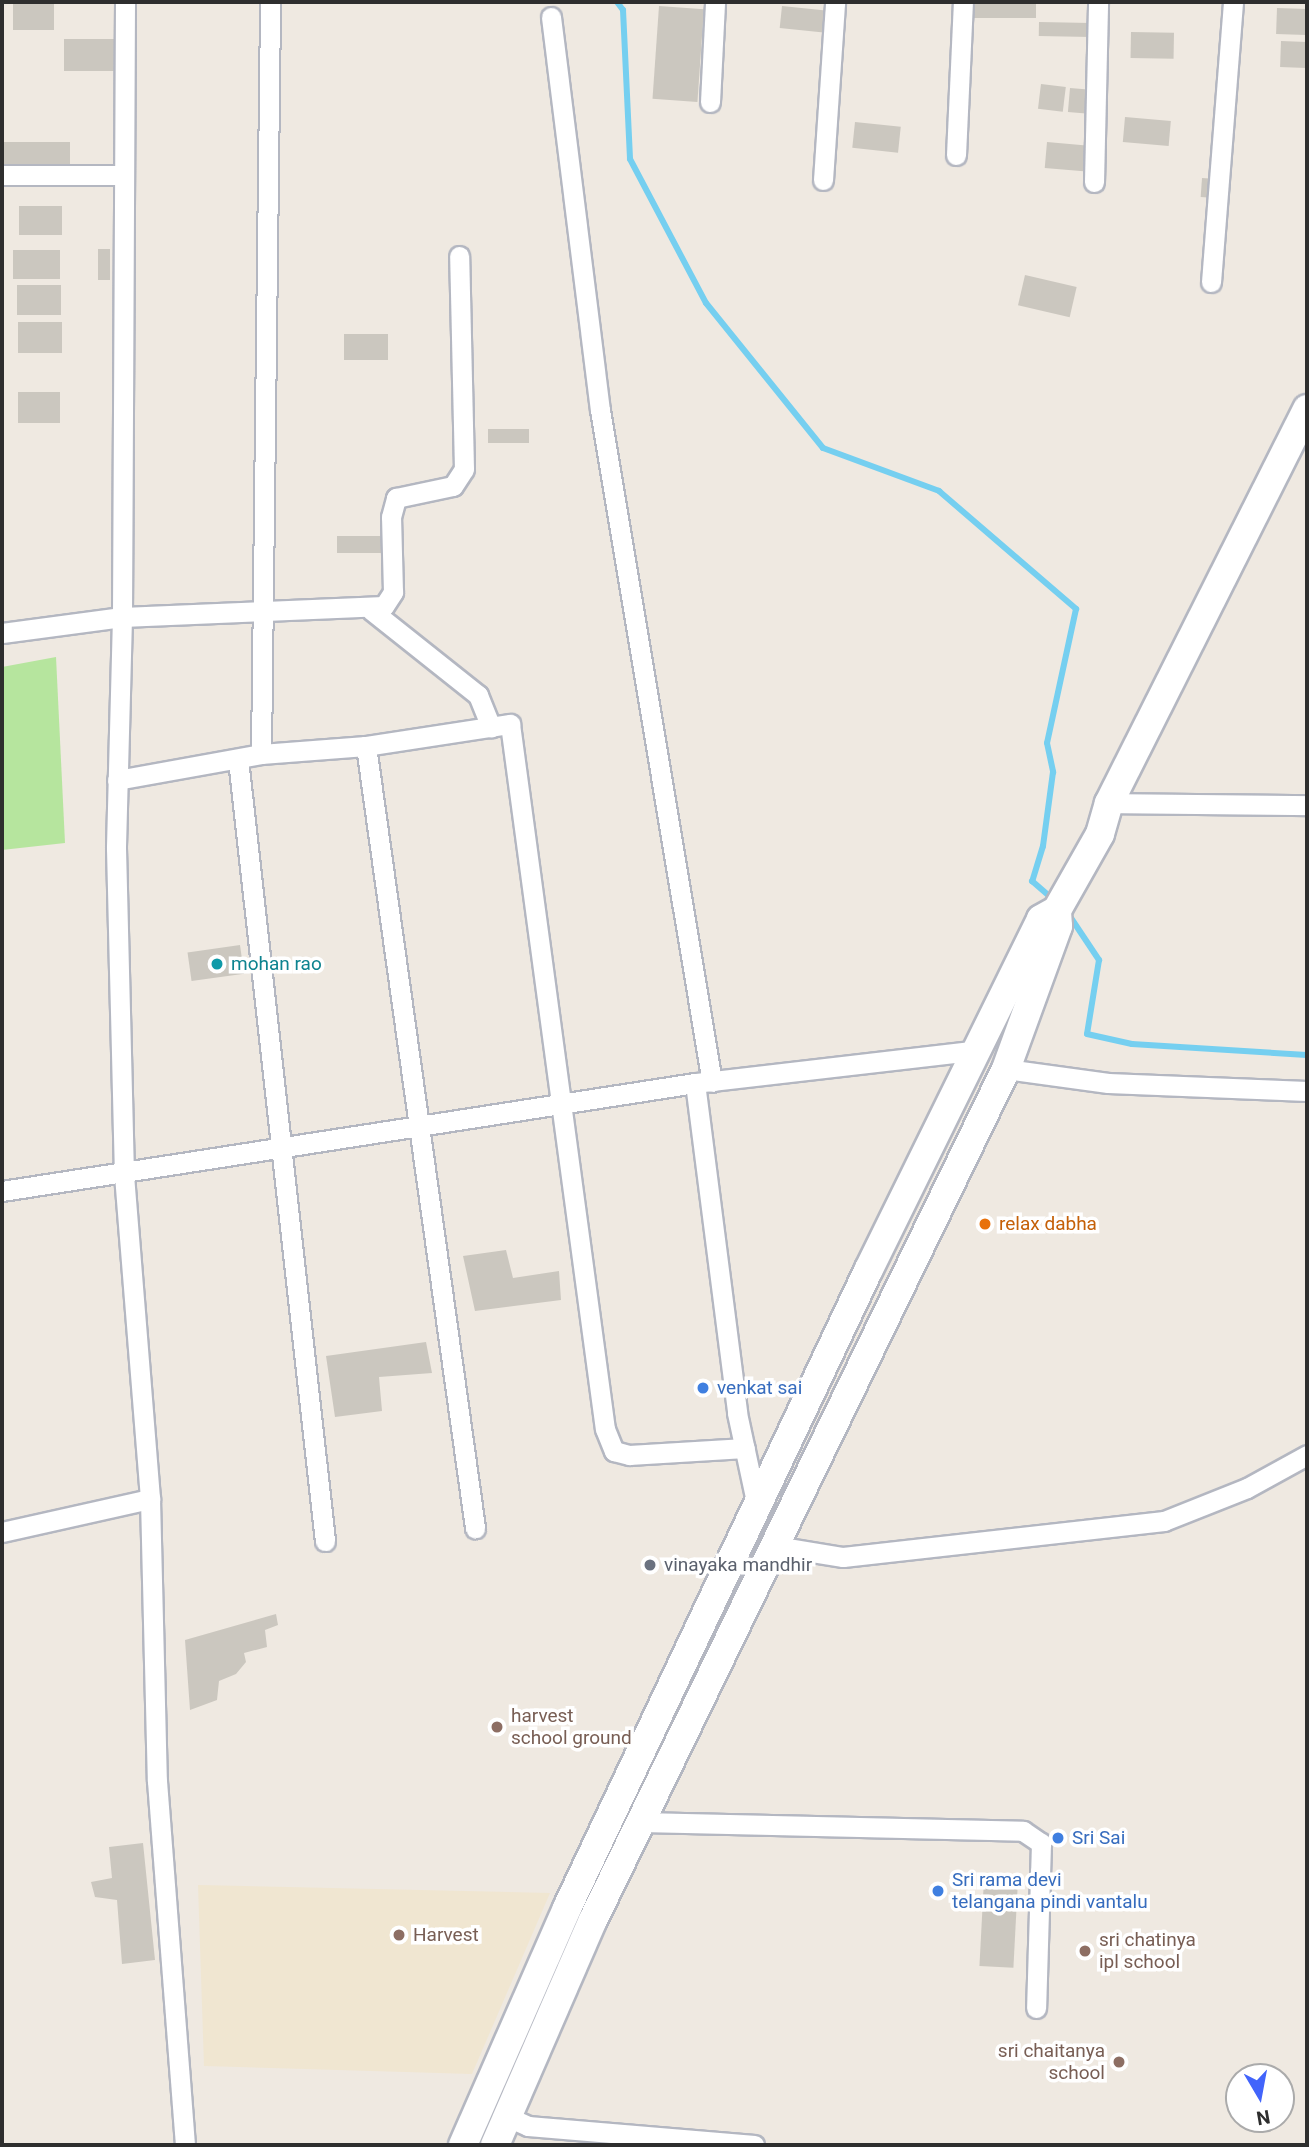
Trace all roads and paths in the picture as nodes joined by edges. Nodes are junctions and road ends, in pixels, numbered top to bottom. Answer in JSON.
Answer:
{"nodes":[{"id":1,"x":125,"y":2,"type":"edge"},
{"id":2,"x":270,"y":2,"type":"edge"},
{"id":3,"x":715,"y":2,"type":"edge"},
{"id":4,"x":835,"y":2,"type":"edge"},
{"id":5,"x":963,"y":2,"type":"edge"},
{"id":6,"x":1098,"y":2,"type":"edge"},
{"id":7,"x":1233,"y":2,"type":"edge"},
{"id":8,"x":551,"y":17,"type":"dead end"},
{"id":9,"x":710,"y":102,"type":"dead end"},
{"id":10,"x":956,"y":155,"type":"dead end"},
{"id":11,"x":2,"y":175,"type":"edge"},
{"id":12,"x":123,"y":176,"type":"junction"},
{"id":13,"x":822,"y":180,"type":"dead end"},
{"id":14,"x":1094,"y":182,"type":"dead end"},
{"id":15,"x":459,"y":256,"type":"dead end"},
{"id":16,"x":1211,"y":282,"type":"dead end"},
{"id":17,"x":1307,"y":409,"type":"edge"},
{"id":18,"x":265,"y":610,"type":"junction"},
{"id":19,"x":371,"y":610,"type":"junction"},
{"id":20,"x":122,"y":617,"type":"junction"},
{"id":21,"x":2,"y":633,"type":"edge"},
{"id":22,"x":491,"y":727,"type":"junction"},
{"id":23,"x":366,"y":746,"type":"junction"},
{"id":24,"x":261,"y":754,"type":"junction"},
{"id":25,"x":238,"y":760,"type":"junction"},
{"id":26,"x":117,"y":780,"type":"junction"},
{"id":27,"x":1306,"y":802,"type":"edge"},
{"id":28,"x":1109,"y":803,"type":"junction"},
{"id":29,"x":1056,"y":910,"type":"junction"},
{"id":30,"x":979,"y":1050,"type":"junction"},
{"id":31,"x":1006,"y":1069,"type":"junction"},
{"id":32,"x":704,"y":1082,"type":"junction"},
{"id":33,"x":1307,"y":1091,"type":"edge"},
{"id":34,"x":561,"y":1103,"type":"junction"},
{"id":35,"x":419,"y":1127,"type":"junction"},
{"id":36,"x":280,"y":1149,"type":"junction"},
{"id":37,"x":124,"y":1175,"type":"junction"},
{"id":38,"x":2,"y":1191,"type":"edge"},
{"id":39,"x":745,"y":1448,"type":"junction"},
{"id":40,"x":1307,"y":1455,"type":"edge"},
{"id":41,"x":150,"y":1499,"type":"junction"},
{"id":42,"x":756,"y":1502,"type":"junction"},
{"id":43,"x":475,"y":1528,"type":"dead end"},
{"id":44,"x":2,"y":1532,"type":"edge"},
{"id":45,"x":325,"y":1541,"type":"dead end"},
{"id":46,"x":775,"y":1546,"type":"junction"},
{"id":47,"x":641,"y":1822,"type":"junction"},
{"id":48,"x":1036,"y":2008,"type":"dead end"},
{"id":49,"x":508,"y":2117,"type":"junction"},
{"id":50,"x":626,"y":2140,"type":"edge"},
{"id":51,"x":185,"y":2145,"type":"edge"},
{"id":52,"x":464,"y":2145,"type":"edge"},
{"id":53,"x":495,"y":2145,"type":"edge"},
{"id":54,"x":754,"y":2145,"type":"edge"}],
"edges":[{"from":1,"to":12,"type":"street"},
{"from":2,"to":18,"type":"street"},
{"from":3,"to":9,"type":"street"},
{"from":4,"to":13,"type":"street"},
{"from":5,"to":10,"type":"street"},
{"from":6,"to":14,"type":"street"},
{"from":7,"to":16,"type":"street"},
{"from":8,"to":32,"type":"street"},
{"from":11,"to":12,"type":"street"},
{"from":12,"to":20,"type":"street"},
{"from":15,"to":19,"type":"street"},
{"from":17,"to":28,"type":"street"},
{"from":18,"to":19,"type":"street"},
{"from":18,"to":20,"type":"street"},
{"from":18,"to":24,"type":"street"},
{"from":19,"to":22,"type":"street"},
{"from":20,"to":21,"type":"street"},
{"from":20,"to":26,"type":"street"},
{"from":22,"to":23,"type":"street"},
{"from":22,"to":34,"type":"street"},
{"from":23,"to":24,"type":"street"},
{"from":23,"to":35,"type":"street"},
{"from":24,"to":25,"type":"street"},
{"from":25,"to":26,"type":"street"},
{"from":25,"to":36,"type":"street"},
{"from":26,"to":37,"type":"street"},
{"from":27,"to":28,"type":"street"},
{"from":28,"to":29,"type":"street"},
{"from":29,"to":30,"type":"street"},
{"from":29,"to":31,"type":"street"},
{"from":30,"to":32,"type":"street"},
{"from":30,"to":42,"type":"street"},
{"from":31,"to":33,"type":"street"},
{"from":31,"to":46,"type":"street"},
{"from":32,"to":34,"type":"street"},
{"from":32,"to":39,"type":"street"},
{"from":34,"to":35,"type":"street"},
{"from":34,"to":39,"type":"street"},
{"from":35,"to":36,"type":"street"},
{"from":35,"to":43,"type":"street"},
{"from":36,"to":37,"type":"street"},
{"from":36,"to":45,"type":"street"},
{"from":37,"to":38,"type":"street"},
{"from":37,"to":41,"type":"street"},
{"from":39,"to":42,"type":"street"},
{"from":40,"to":46,"type":"street"},
{"from":41,"to":44,"type":"street"},
{"from":41,"to":51,"type":"street"},
{"from":42,"to":52,"type":"street"},
{"from":46,"to":47,"type":"street"},
{"from":47,"to":48,"type":"street"},
{"from":47,"to":49,"type":"street"},
{"from":49,"to":50,"type":"street"},
{"from":49,"to":53,"type":"street"},
{"from":50,"to":54,"type":"street"}]}
